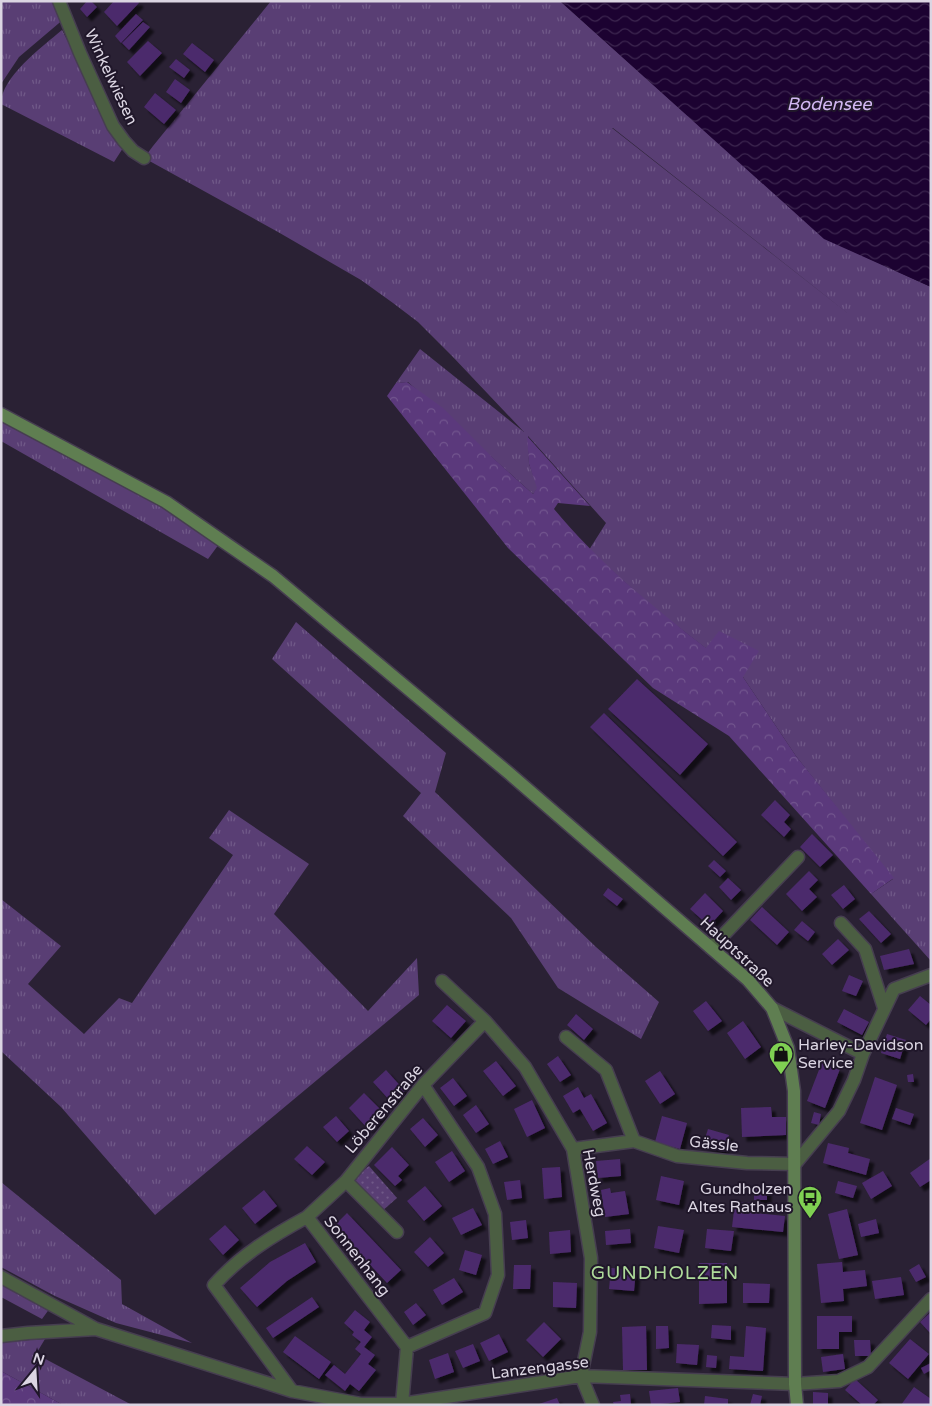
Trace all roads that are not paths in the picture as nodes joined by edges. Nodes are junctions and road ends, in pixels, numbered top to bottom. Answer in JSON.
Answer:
{"nodes":[{"id":1,"x":58,"y":1,"type":"edge"},
{"id":2,"x":144,"y":158,"type":"dead end"},
{"id":3,"x":1,"y":414,"type":"edge"},
{"id":4,"x":798,"y":857,"type":"dead end"},
{"id":5,"x":841,"y":923,"type":"dead end"},
{"id":6,"x":710,"y":948,"type":"junction"},
{"id":7,"x":931,"y":974,"type":"edge"},
{"id":8,"x":442,"y":981,"type":"dead end"},
{"id":9,"x":772,"y":1008,"type":"junction"},
{"id":10,"x":884,"y":1008,"type":"junction"},
{"id":11,"x":485,"y":1021,"type":"junction"},
{"id":12,"x":566,"y":1037,"type":"dead end"},
{"id":13,"x":863,"y":1054,"type":"junction"},
{"id":14,"x":423,"y":1086,"type":"junction"},
{"id":15,"x":634,"y":1141,"type":"junction"},
{"id":16,"x":573,"y":1149,"type":"junction"},
{"id":17,"x":795,"y":1164,"type":"junction"},
{"id":18,"x":346,"y":1181,"type":"junction"},
{"id":19,"x":307,"y":1217,"type":"junction"},
{"id":20,"x":398,"y":1232,"type":"dead end"},
{"id":21,"x":1,"y":1277,"type":"edge"},
{"id":22,"x":931,"y":1299,"type":"edge"},
{"id":23,"x":96,"y":1329,"type":"junction"},
{"id":24,"x":1,"y":1336,"type":"edge"},
{"id":25,"x":407,"y":1347,"type":"junction"},
{"id":26,"x":581,"y":1376,"type":"junction"},
{"id":27,"x":795,"y":1384,"type":"junction"},
{"id":28,"x":292,"y":1391,"type":"junction"},
{"id":29,"x":402,"y":1404,"type":"edge"},
{"id":30,"x":593,"y":1405,"type":"edge"},
{"id":31,"x":797,"y":1405,"type":"edge"}],
"edges":[{"from":1,"to":2,"type":"street","name":"Winkelwiesen"},
{"from":3,"to":6,"type":"main road","name":"Hauptstraße"},
{"from":4,"to":6,"type":"street"},
{"from":5,"to":10,"type":"street"},
{"from":6,"to":9,"type":"main road","name":"Hauptstraße"},
{"from":7,"to":10,"type":"street"},
{"from":8,"to":11,"type":"street","name":"Herdweg"},
{"from":9,"to":13,"type":"street"},
{"from":9,"to":17,"type":"main road","name":"Hauptstraße"},
{"from":10,"to":13,"type":"street"},
{"from":11,"to":14,"type":"street","name":"Löberenstraße"},
{"from":11,"to":16,"type":"street","name":"Herdweg"},
{"from":12,"to":15,"type":"street"},
{"from":13,"to":17,"type":"street"},
{"from":14,"to":18,"type":"street","name":"Löberenstraße"},
{"from":14,"to":25,"type":"street"},
{"from":15,"to":16,"type":"street","name":"Gässle"},
{"from":15,"to":17,"type":"street","name":"Gässle"},
{"from":16,"to":26,"type":"street","name":"Herdweg"},
{"from":17,"to":27,"type":"main road","name":"Hauptstraße"},
{"from":18,"to":19,"type":"street","name":"Löberenstraße"},
{"from":18,"to":20,"type":"street"},
{"from":19,"to":25,"type":"street","name":"Sonnenhang"},
{"from":19,"to":28,"type":"street","name":"Sonnenhang"},
{"from":21,"to":23,"type":"street"},
{"from":22,"to":27,"type":"street","name":"Lanzengasse"},
{"from":23,"to":24,"type":"street"},
{"from":23,"to":28,"type":"street","name":"Lanzengasse"},
{"from":25,"to":29,"type":"street"},
{"from":26,"to":27,"type":"street","name":"Lanzengasse"},
{"from":26,"to":29,"type":"street","name":"Lanzengasse"},
{"from":26,"to":30,"type":"street"},
{"from":27,"to":31,"type":"main road","name":"Hauptstraße"},
{"from":28,"to":29,"type":"street","name":"Lanzengasse"}]}
